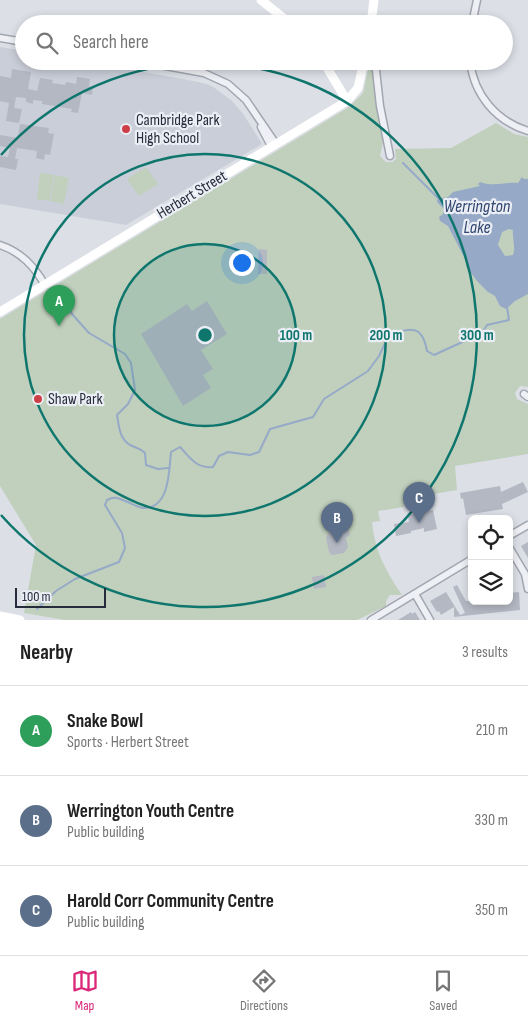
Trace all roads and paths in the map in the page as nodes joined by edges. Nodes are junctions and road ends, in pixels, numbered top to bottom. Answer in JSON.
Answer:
{"nodes":[{"id":1,"x":261,"y":0,"type":"edge"},
{"id":2,"x":374,"y":0,"type":"edge"},
{"id":3,"x":476,"y":0,"type":"edge"},
{"id":4,"x":280,"y":15,"type":"edge"},
{"id":5,"x":372,"y":15,"type":"edge"},
{"id":6,"x":474,"y":15,"type":"edge"},
{"id":7,"x":0,"y":38,"type":"edge"},
{"id":8,"x":15,"y":40,"type":"edge"},
{"id":9,"x":188,"y":70,"type":"edge"},
{"id":10,"x":328,"y":70,"type":"edge"},
{"id":11,"x":362,"y":70,"type":"edge"},
{"id":12,"x":376,"y":70,"type":"edge"},
{"id":13,"x":472,"y":70,"type":"edge"},
{"id":14,"x":347,"y":101,"type":"junction"},
{"id":15,"x":528,"y":132,"type":"edge"},
{"id":16,"x":274,"y":145,"type":"junction"},
{"id":17,"x":390,"y":156,"type":"dead end"},
{"id":18,"x":0,"y":245,"type":"edge"},
{"id":19,"x":45,"y":285,"type":"junction"},
{"id":20,"x":0,"y":312,"type":"edge"},
{"id":21,"x":528,"y":525,"type":"edge"},
{"id":22,"x":513,"y":534,"type":"edge"},
{"id":23,"x":513,"y":554,"type":"edge"},
{"id":24,"x":470,"y":560,"type":"edge"},
{"id":25,"x":528,"y":589,"type":"edge"},
{"id":26,"x":415,"y":594,"type":"junction"},
{"id":27,"x":0,"y":616,"type":"edge"},
{"id":28,"x":17,"y":620,"type":"edge"},
{"id":29,"x":371,"y":620,"type":"edge"},
{"id":30,"x":430,"y":620,"type":"edge"}],
"edges":[{"from":1,"to":4,"type":"street"},
{"from":2,"to":5,"type":"street"},
{"from":3,"to":6,"type":"street"},
{"from":7,"to":8,"type":"street"},
{"from":9,"to":16,"type":"street"},
{"from":10,"to":14,"type":"street"},
{"from":11,"to":14,"type":"street","name":"Herbert Street"},
{"from":12,"to":17,"type":"street"},
{"from":13,"to":15,"type":"street"},
{"from":14,"to":16,"type":"street","name":"Herbert Street"},
{"from":16,"to":19,"type":"street","name":"Herbert Street"},
{"from":18,"to":19,"type":"street"},
{"from":19,"to":20,"type":"street","name":"Herbert Street"},
{"from":21,"to":22,"type":"street"},
{"from":23,"to":25,"type":"street"},
{"from":24,"to":26,"type":"street"},
{"from":26,"to":29,"type":"street"},
{"from":26,"to":30,"type":"street"},
{"from":27,"to":28,"type":"street"}]}
